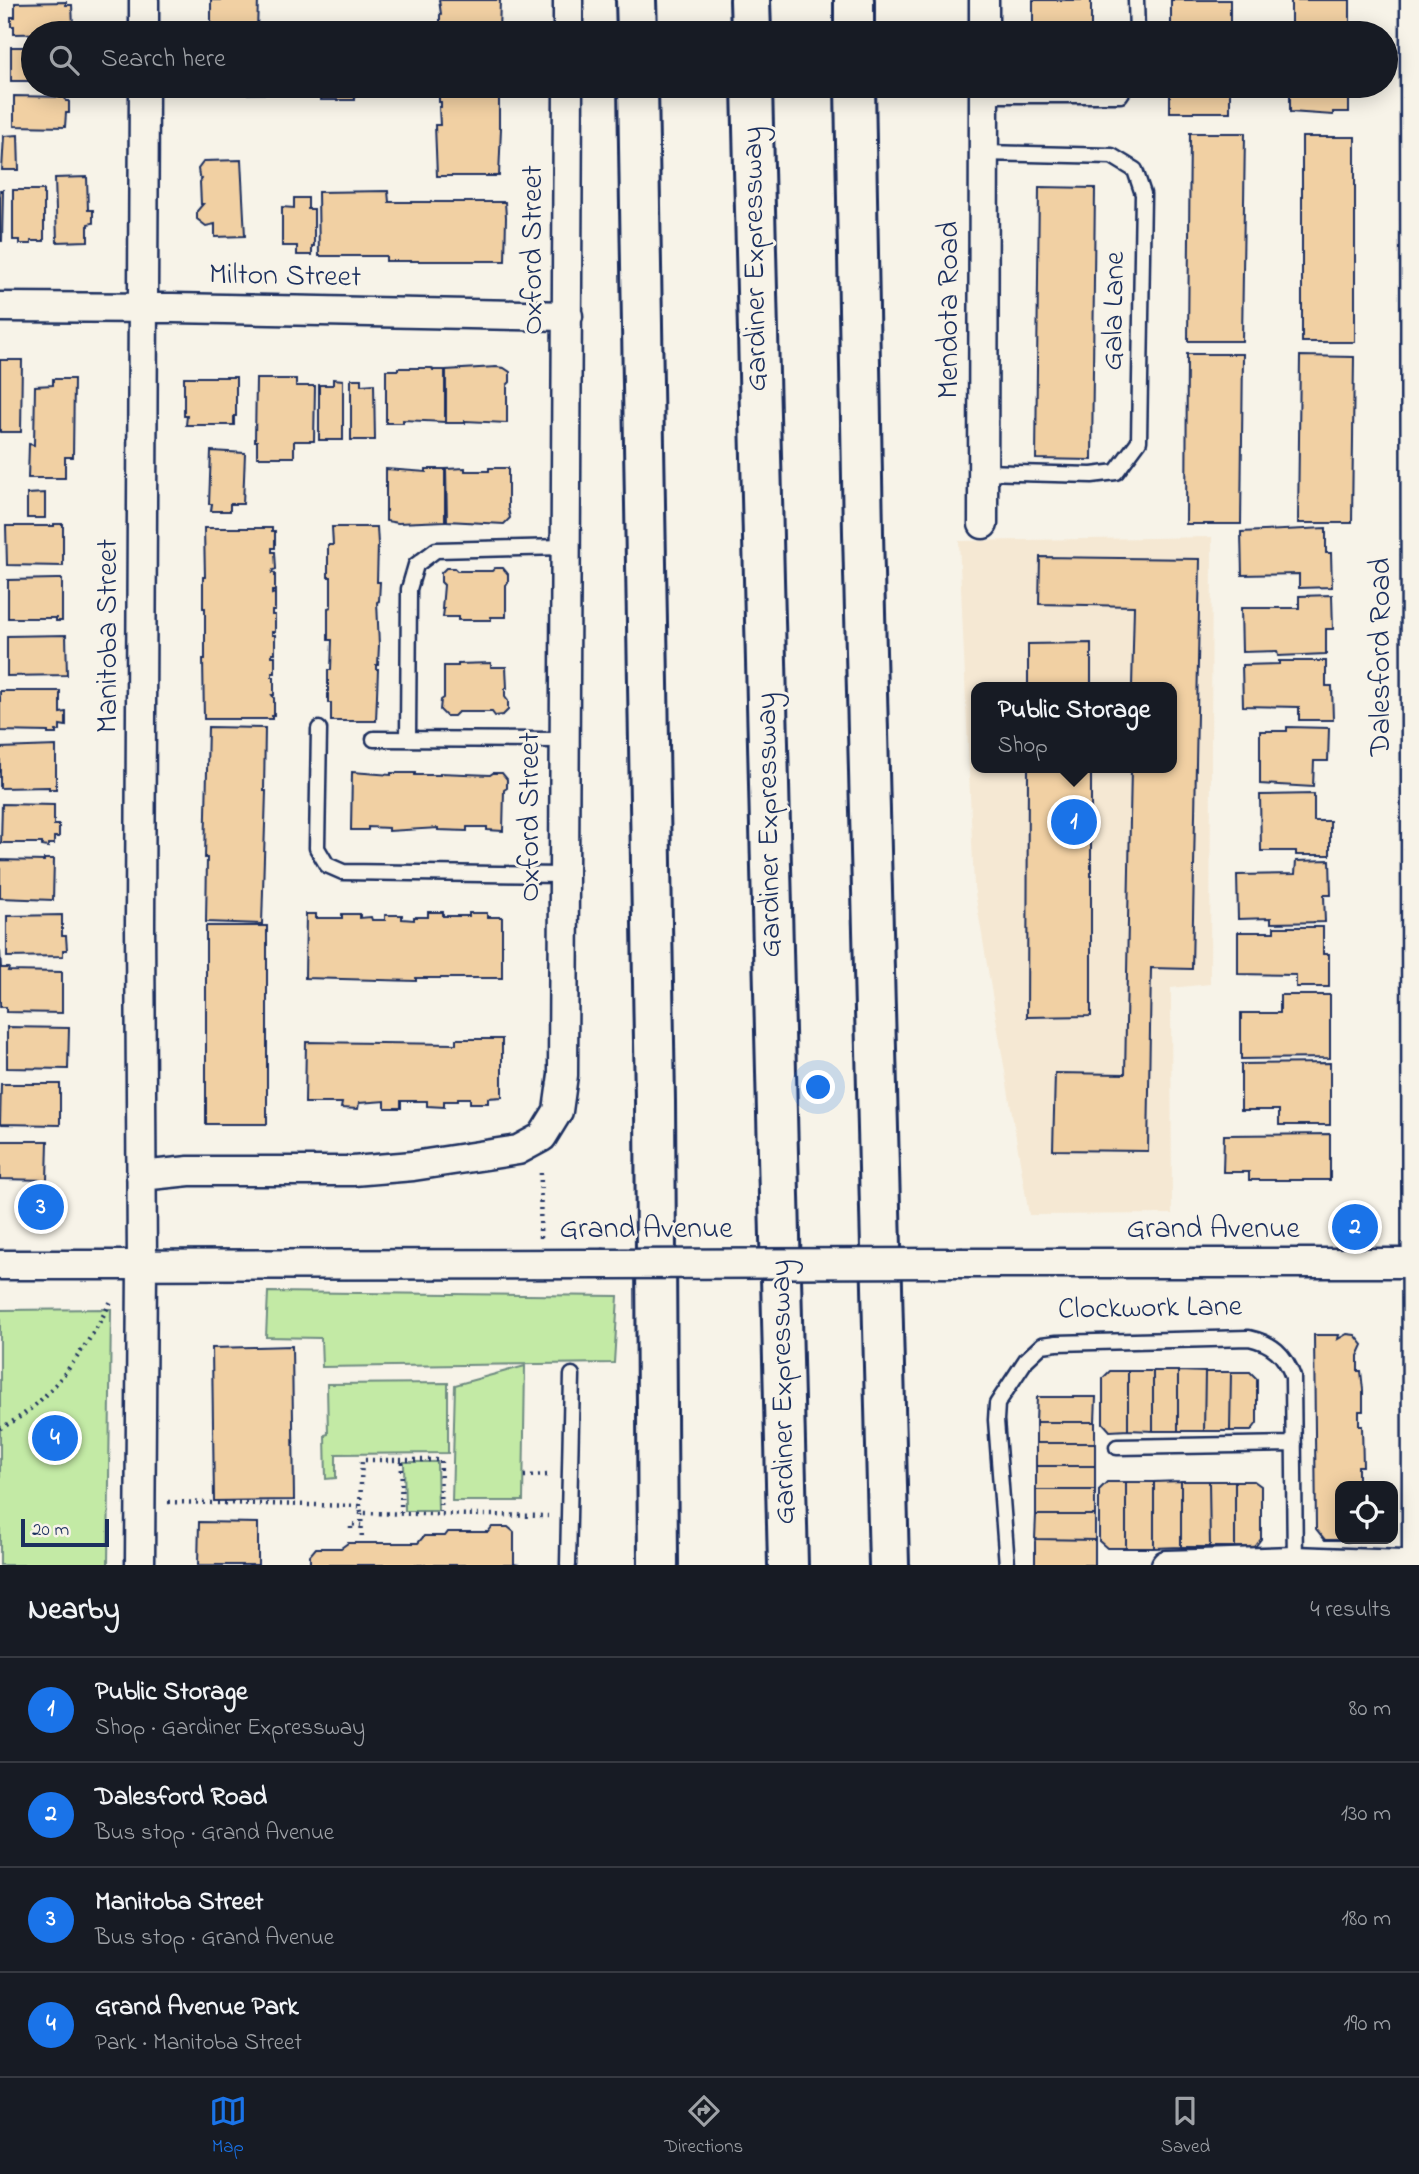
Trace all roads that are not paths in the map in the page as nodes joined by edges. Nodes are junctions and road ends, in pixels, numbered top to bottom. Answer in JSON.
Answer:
{"nodes":[{"id":1,"x":144,"y":0,"type":"edge"},
{"id":2,"x":568,"y":0,"type":"edge"},
{"id":3,"x":636,"y":0,"type":"edge"},
{"id":4,"x":750,"y":0,"type":"edge"},
{"id":5,"x":854,"y":0,"type":"edge"},
{"id":6,"x":984,"y":0,"type":"edge"},
{"id":7,"x":1136,"y":0,"type":"edge"},
{"id":8,"x":1415,"y":0,"type":"edge"},
{"id":9,"x":144,"y":21,"type":"edge"},
{"id":10,"x":568,"y":21,"type":"edge"},
{"id":11,"x":637,"y":21,"type":"edge"},
{"id":12,"x":751,"y":21,"type":"edge"},
{"id":13,"x":854,"y":21,"type":"edge"},
{"id":14,"x":984,"y":21,"type":"edge"},
{"id":15,"x":1137,"y":21,"type":"edge"},
{"id":16,"x":144,"y":98,"type":"edge"},
{"id":17,"x":568,"y":98,"type":"edge"},
{"id":18,"x":638,"y":98,"type":"edge"},
{"id":19,"x":752,"y":98,"type":"edge"},
{"id":20,"x":855,"y":98,"type":"edge"},
{"id":21,"x":984,"y":98,"type":"edge"},
{"id":22,"x":982,"y":153,"type":"junction"},
{"id":23,"x":0,"y":307,"type":"edge"},
{"id":24,"x":144,"y":307,"type":"junction"},
{"id":25,"x":568,"y":316,"type":"junction"},
{"id":26,"x":1417,"y":325,"type":"edge"},
{"id":27,"x":985,"y":472,"type":"junction"},
{"id":28,"x":983,"y":524,"type":"dead end"},
{"id":29,"x":565,"y":547,"type":"junction"},
{"id":30,"x":319,"y":729,"type":"dead end"},
{"id":31,"x":374,"y":739,"type":"dead end"},
{"id":32,"x":408,"y":739,"type":"junction"},
{"id":33,"x":564,"y":740,"type":"junction"},
{"id":34,"x":1417,"y":792,"type":"edge"},
{"id":35,"x":564,"y":875,"type":"junction"},
{"id":36,"x":141,"y":1176,"type":"junction"},
{"id":37,"x":1417,"y":1263,"type":"edge"},
{"id":38,"x":142,"y":1264,"type":"junction"},
{"id":39,"x":0,"y":1265,"type":"edge"},
{"id":40,"x":572,"y":1376,"type":"dead end"},
{"id":41,"x":886,"y":1416,"type":"junction"},
{"id":42,"x":1294,"y":1444,"type":"junction"},
{"id":43,"x":1117,"y":1447,"type":"dead end"},
{"id":44,"x":1294,"y":1563,"type":"edge"},
{"id":45,"x":140,"y":1565,"type":"edge"},
{"id":46,"x":568,"y":1565,"type":"edge"},
{"id":47,"x":658,"y":1565,"type":"edge"},
{"id":48,"x":788,"y":1565,"type":"edge"},
{"id":49,"x":889,"y":1565,"type":"edge"},
{"id":50,"x":907,"y":1565,"type":"edge"},
{"id":51,"x":1007,"y":1565,"type":"edge"},
{"id":52,"x":1166,"y":1565,"type":"edge"},
{"id":53,"x":1402,"y":1565,"type":"edge"},
{"id":54,"x":1417,"y":1565,"type":"edge"}],
"edges":[{"from":1,"to":9,"type":"street"},
{"from":2,"to":10,"type":"street"},
{"from":3,"to":11,"type":"highway"},
{"from":4,"to":12,"type":"highway"},
{"from":5,"to":13,"type":"highway"},
{"from":6,"to":14,"type":"street"},
{"from":7,"to":15,"type":"lane"},
{"from":8,"to":26,"type":"street","name":"Dalesford Road"},
{"from":16,"to":24,"type":"street","name":"Manitoba Street"},
{"from":17,"to":25,"type":"street","name":"Oxford Street"},
{"from":18,"to":47,"type":"highway"},
{"from":19,"to":48,"type":"highway","name":"Gardiner Expressway"},
{"from":20,"to":41,"type":"highway"},
{"from":21,"to":22,"type":"street","name":"Mendota Road"},
{"from":22,"to":27,"type":"street","name":"Mendota Road"},
{"from":22,"to":27,"type":"lane","name":"Gala Lane"},
{"from":23,"to":24,"type":"street","name":"Milton Street"},
{"from":24,"to":25,"type":"street","name":"Milton Street"},
{"from":24,"to":36,"type":"street","name":"Manitoba Street"},
{"from":25,"to":29,"type":"street","name":"Oxford Street"},
{"from":26,"to":34,"type":"street","name":"Dalesford Road"},
{"from":27,"to":28,"type":"street","name":"Mendota Road"},
{"from":29,"to":32,"type":"lane"},
{"from":29,"to":33,"type":"street","name":"Oxford Street"},
{"from":30,"to":35,"type":"lane"},
{"from":31,"to":32,"type":"lane"},
{"from":32,"to":33,"type":"lane"},
{"from":33,"to":35,"type":"street","name":"Oxford Street"},
{"from":34,"to":37,"type":"street","name":"Dalesford Road"},
{"from":35,"to":36,"type":"street","name":"Oxford Street"},
{"from":36,"to":38,"type":"street","name":"Manitoba Street"},
{"from":37,"to":38,"type":"street","name":"Grand Avenue","bridge":true},
{"from":37,"to":54,"type":"street","name":"Dalesford Road"},
{"from":38,"to":39,"type":"street","name":"Grand Avenue"},
{"from":38,"to":45,"type":"street","name":"Manitoba Street"},
{"from":40,"to":46,"type":"lane"},
{"from":41,"to":49,"type":"highway"},
{"from":41,"to":50,"type":"highway"},
{"from":42,"to":43,"type":"lane"},
{"from":42,"to":44,"type":"lane","name":"Clockwork Lane"},
{"from":42,"to":51,"type":"lane","name":"Clockwork Lane"},
{"from":44,"to":52,"type":"street"},
{"from":44,"to":53,"type":"street"}]}
